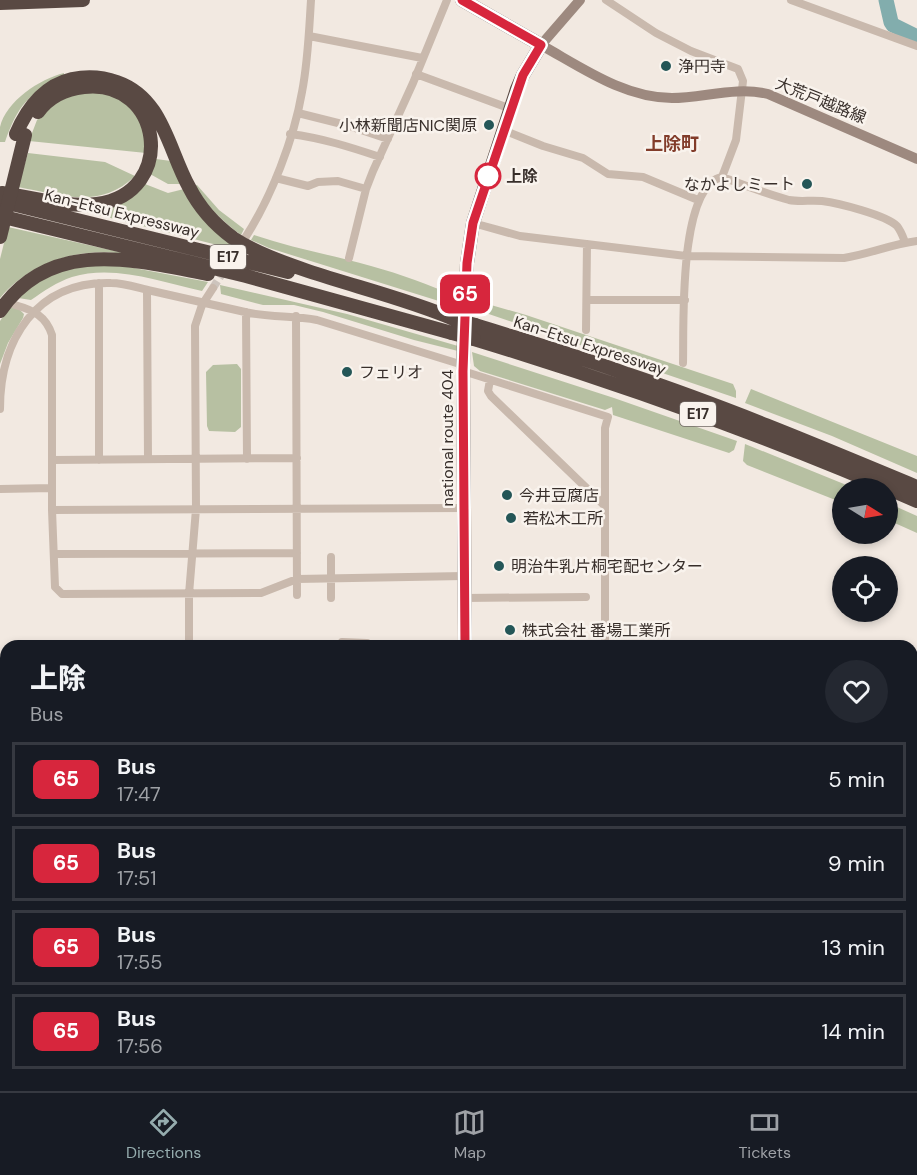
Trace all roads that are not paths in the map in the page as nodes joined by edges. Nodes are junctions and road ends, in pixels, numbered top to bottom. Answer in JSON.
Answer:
{"nodes":[{"id":1,"x":70,"y":0,"type":"edge"},
{"id":2,"x":83,"y":0,"type":"edge"},
{"id":3,"x":311,"y":0,"type":"edge"},
{"id":4,"x":447,"y":0,"type":"edge"},
{"id":5,"x":462,"y":0,"type":"edge"},
{"id":6,"x":580,"y":0,"type":"edge"},
{"id":7,"x":606,"y":0,"type":"edge"},
{"id":8,"x":791,"y":0,"type":"edge"},
{"id":9,"x":22,"y":1,"type":"edge"},
{"id":10,"x":0,"y":3,"type":"edge"},
{"id":11,"x":309,"y":36,"type":"junction"},
{"id":12,"x":541,"y":45,"type":"junction"},
{"id":13,"x":917,"y":46,"type":"edge"},
{"id":14,"x":422,"y":58,"type":"junction"},
{"id":15,"x":416,"y":75,"type":"junction"},
{"id":16,"x":743,"y":91,"type":"junction"},
{"id":17,"x":511,"y":109,"type":"junction"},
{"id":18,"x":298,"y":112,"type":"junction"},
{"id":19,"x":503,"y":130,"type":"junction"},
{"id":20,"x":290,"y":134,"type":"junction"},
{"id":21,"x":21,"y":135,"type":"junction"},
{"id":22,"x":388,"y":139,"type":"junction"},
{"id":23,"x":380,"y":157,"type":"junction"},
{"id":24,"x":917,"y":159,"type":"edge"},
{"id":25,"x":723,"y":177,"type":"junction"},
{"id":26,"x":276,"y":178,"type":"junction"},
{"id":27,"x":366,"y":189,"type":"junction"},
{"id":28,"x":0,"y":197,"type":"edge"},
{"id":29,"x":698,"y":200,"type":"junction"},
{"id":30,"x":0,"y":216,"type":"edge"},
{"id":31,"x":473,"y":223,"type":"junction"},
{"id":32,"x":0,"y":237,"type":"edge"},
{"id":33,"x":245,"y":238,"type":"dead end"},
{"id":34,"x":917,"y":241,"type":"edge"},
{"id":35,"x":905,"y":242,"type":"junction"},
{"id":36,"x":587,"y":244,"type":"junction"},
{"id":37,"x":686,"y":256,"type":"junction"},
{"id":38,"x":349,"y":258,"type":"dead end"},
{"id":39,"x":99,"y":284,"type":"junction"},
{"id":40,"x":213,"y":288,"type":"tunnel mouth"},
{"id":41,"x":147,"y":290,"type":"junction"},
{"id":42,"x":587,"y":300,"type":"junction"},
{"id":43,"x":685,"y":300,"type":"junction"},
{"id":44,"x":204,"y":302,"type":"junction"},
{"id":45,"x":15,"y":305,"type":"dead end"},
{"id":46,"x":0,"y":311,"type":"edge"},
{"id":47,"x":33,"y":311,"type":"junction"},
{"id":48,"x":246,"y":312,"type":"junction"},
{"id":49,"x":296,"y":316,"type":"junction"},
{"id":50,"x":397,"y":316,"type":"junction"},
{"id":51,"x":453,"y":326,"type":"junction"},
{"id":52,"x":586,"y":330,"type":"dead end"},
{"id":53,"x":683,"y":363,"type":"dead end"},
{"id":54,"x":463,"y":368,"type":"junction"},
{"id":55,"x":490,"y":380,"type":"junction"},
{"id":56,"x":0,"y":409,"type":"edge"},
{"id":57,"x":297,"y":458,"type":"junction"},
{"id":58,"x":148,"y":459,"type":"junction"},
{"id":59,"x":247,"y":459,"type":"junction"},
{"id":60,"x":52,"y":460,"type":"junction"},
{"id":61,"x":99,"y":460,"type":"junction"},
{"id":62,"x":196,"y":460,"type":"junction"},
{"id":63,"x":917,"y":487,"type":"edge"},
{"id":64,"x":52,"y":488,"type":"junction"},
{"id":65,"x":0,"y":489,"type":"edge"},
{"id":66,"x":917,"y":501,"type":"edge"},
{"id":67,"x":604,"y":505,"type":"junction"},
{"id":68,"x":464,"y":508,"type":"junction"},
{"id":69,"x":196,"y":509,"type":"junction"},
{"id":70,"x":297,"y":509,"type":"junction"},
{"id":71,"x":52,"y":510,"type":"junction"},
{"id":72,"x":193,"y":553,"type":"junction"},
{"id":73,"x":297,"y":553,"type":"junction"},
{"id":74,"x":54,"y":554,"type":"junction"},
{"id":75,"x":331,"y":557,"type":"dead end"},
{"id":76,"x":464,"y":576,"type":"junction"},
{"id":77,"x":297,"y":579,"type":"junction"},
{"id":78,"x":332,"y":579,"type":"junction"},
{"id":79,"x":189,"y":594,"type":"junction"},
{"id":80,"x":297,"y":595,"type":"dead end"},
{"id":81,"x":586,"y":597,"type":"dead end"},
{"id":82,"x":331,"y":598,"type":"dead end"},
{"id":83,"x":464,"y":598,"type":"junction"},
{"id":84,"x":189,"y":640,"type":"edge"},
{"id":85,"x":465,"y":640,"type":"edge"},
{"id":86,"x":605,"y":640,"type":"edge"}],
"edges":[{"from":1,"to":2,"type":"highway"},
{"from":1,"to":9,"type":"highway"},
{"from":3,"to":11,"type":"street"},
{"from":4,"to":14,"type":"street"},
{"from":5,"to":12,"type":"highway"},
{"from":6,"to":12,"type":"main road"},
{"from":7,"to":16,"type":"street"},
{"from":8,"to":13,"type":"street"},
{"from":9,"to":10,"type":"highway"},
{"from":11,"to":14,"type":"street"},
{"from":11,"to":18,"type":"street"},
{"from":12,"to":16,"type":"main road","name":"大荒戸越路線"},
{"from":12,"to":17,"type":"highway","name":"national route 404"},
{"from":14,"to":15,"type":"street"},
{"from":15,"to":17,"type":"street"},
{"from":15,"to":22,"type":"street"},
{"from":16,"to":24,"type":"main road","name":"大荒戸越路線"},
{"from":16,"to":25,"type":"street"},
{"from":17,"to":19,"type":"highway","name":"national route 404"},
{"from":18,"to":20,"type":"street"},
{"from":18,"to":22,"type":"street"},
{"from":19,"to":29,"type":"street"},
{"from":19,"to":31,"type":"highway","name":"national route 404"},
{"from":20,"to":23,"type":"street"},
{"from":20,"to":26,"type":"street"},
{"from":21,"to":28,"type":"highway"},
{"from":21,"to":28,"type":"highway"},
{"from":21,"to":32,"type":"highway","bridge":true},
{"from":21,"to":51,"type":"highway"},
{"from":22,"to":23,"type":"street"},
{"from":23,"to":27,"type":"street"},
{"from":25,"to":29,"type":"street"},
{"from":25,"to":35,"type":"street"},
{"from":26,"to":27,"type":"street"},
{"from":26,"to":33,"type":"street"},
{"from":27,"to":38,"type":"street"},
{"from":28,"to":51,"type":"highway","name":"Kan-Etsu Expressway","number":"E17"},
{"from":29,"to":37,"type":"street"},
{"from":30,"to":50,"type":"highway","name":"Kan-Etsu Expressway","number":"E17"},
{"from":31,"to":36,"type":"street"},
{"from":31,"to":54,"type":"highway","name":"national route 404"},
{"from":34,"to":35,"type":"street"},
{"from":35,"to":37,"type":"street"},
{"from":36,"to":37,"type":"street"},
{"from":36,"to":42,"type":"street"},
{"from":37,"to":43,"type":"street"},
{"from":39,"to":41,"type":"street"},
{"from":39,"to":47,"type":"street"},
{"from":39,"to":61,"type":"street"},
{"from":40,"to":44,"type":"street"},
{"from":41,"to":44,"type":"street"},
{"from":41,"to":58,"type":"street"},
{"from":42,"to":43,"type":"street"},
{"from":42,"to":52,"type":"street"},
{"from":43,"to":53,"type":"street"},
{"from":44,"to":48,"type":"street"},
{"from":44,"to":62,"type":"street"},
{"from":45,"to":47,"type":"street"},
{"from":46,"to":50,"type":"highway"},
{"from":47,"to":56,"type":"street"},
{"from":47,"to":60,"type":"street"},
{"from":48,"to":49,"type":"street"},
{"from":48,"to":59,"type":"street"},
{"from":49,"to":54,"type":"street"},
{"from":49,"to":57,"type":"street"},
{"from":50,"to":51,"type":"highway","name":"Kan-Etsu Expressway","number":"E17"},
{"from":51,"to":63,"type":"highway","name":"Kan-Etsu Expressway","number":"E17","bridge":true},
{"from":51,"to":66,"type":"highway","name":"Kan-Etsu Expressway","number":"E17","bridge":true},
{"from":54,"to":55,"type":"street"},
{"from":54,"to":68,"type":"highway","name":"national route 404"},
{"from":55,"to":67,"type":"street"},
{"from":55,"to":67,"type":"street"},
{"from":57,"to":59,"type":"street"},
{"from":57,"to":70,"type":"street"},
{"from":58,"to":61,"type":"street"},
{"from":58,"to":62,"type":"street"},
{"from":59,"to":62,"type":"street"},
{"from":60,"to":61,"type":"street"},
{"from":60,"to":64,"type":"street"},
{"from":62,"to":69,"type":"street"},
{"from":64,"to":65,"type":"street"},
{"from":64,"to":71,"type":"street"},
{"from":67,"to":86,"type":"street"},
{"from":68,"to":70,"type":"street"},
{"from":68,"to":76,"type":"highway","name":"national route 404"},
{"from":69,"to":70,"type":"street"},
{"from":69,"to":71,"type":"street"},
{"from":69,"to":72,"type":"street"},
{"from":70,"to":73,"type":"street"},
{"from":71,"to":74,"type":"street"},
{"from":72,"to":73,"type":"street"},
{"from":72,"to":74,"type":"street"},
{"from":72,"to":79,"type":"street"},
{"from":73,"to":77,"type":"street"},
{"from":74,"to":79,"type":"street"},
{"from":75,"to":78,"type":"street"},
{"from":76,"to":78,"type":"street"},
{"from":76,"to":83,"type":"highway","name":"national route 404"},
{"from":77,"to":78,"type":"street"},
{"from":77,"to":79,"type":"street"},
{"from":77,"to":80,"type":"street"},
{"from":78,"to":82,"type":"street"},
{"from":79,"to":84,"type":"street"},
{"from":81,"to":83,"type":"street"},
{"from":83,"to":85,"type":"highway","name":"national route 404"}]}
